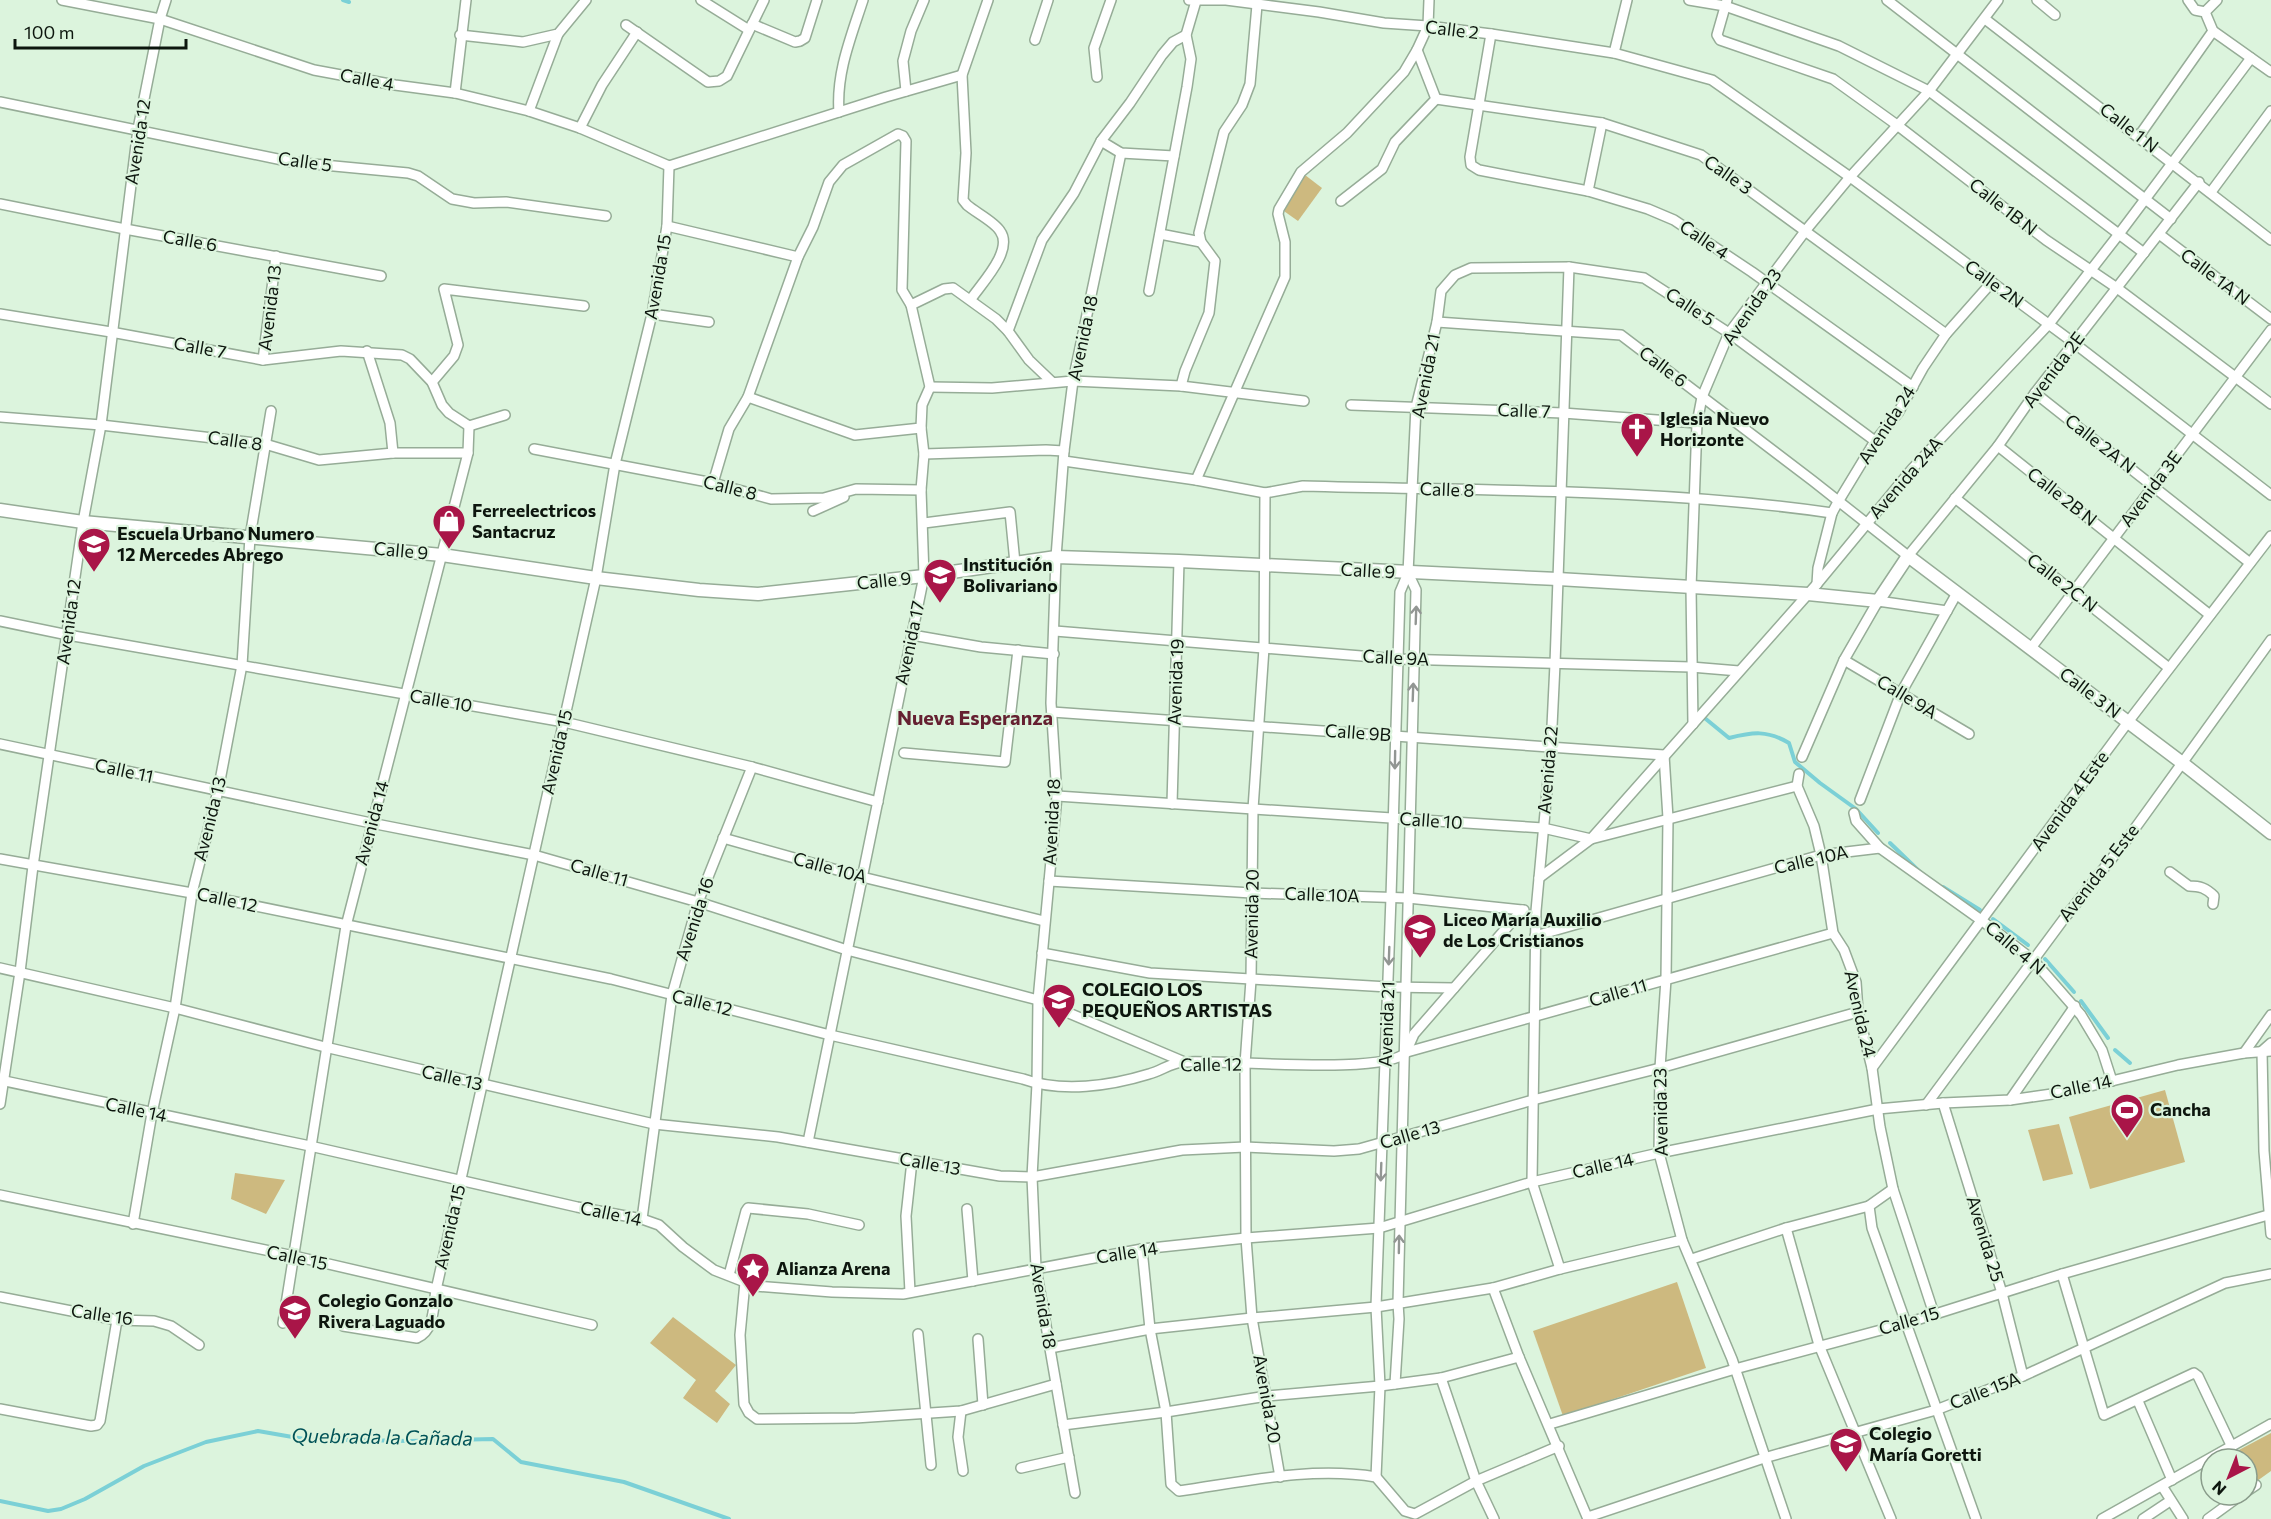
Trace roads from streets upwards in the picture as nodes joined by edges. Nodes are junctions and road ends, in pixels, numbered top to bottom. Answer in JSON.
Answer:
{"nodes":[{"id":1,"x":62,"y":0,"type":"edge"},
{"id":2,"x":166,"y":0,"type":"edge"},
{"id":3,"x":466,"y":0,"type":"edge"},
{"id":4,"x":586,"y":0,"type":"edge"},
{"id":5,"x":701,"y":0,"type":"edge"},
{"id":6,"x":764,"y":0,"type":"edge"},
{"id":7,"x":817,"y":0,"type":"edge"},
{"id":8,"x":863,"y":0,"type":"edge"},
{"id":9,"x":924,"y":0,"type":"edge"},
{"id":10,"x":988,"y":0,"type":"edge"},
{"id":11,"x":1048,"y":0,"type":"edge"},
{"id":12,"x":1111,"y":0,"type":"edge"},
{"id":13,"x":1226,"y":0,"type":"edge"},
{"id":14,"x":1321,"y":0,"type":"edge"},
{"id":15,"x":1429,"y":0,"type":"edge"},
{"id":16,"x":1627,"y":0,"type":"edge"},
{"id":17,"x":1689,"y":0,"type":"edge"},
{"id":18,"x":1887,"y":0,"type":"edge"},
{"id":19,"x":1998,"y":0,"type":"edge"},
{"id":20,"x":2037,"y":0,"type":"edge"},
{"id":21,"x":2188,"y":0,"type":"edge"},
{"id":22,"x":2217,"y":0,"type":"edge"},
{"id":23,"x":1192,"y":1,"type":"edge"},
{"id":24,"x":1726,"y":3,"type":"edge"},
{"id":25,"x":1257,"y":4,"type":"junction"},
{"id":26,"x":1319,"y":12,"type":"junction"},
{"id":27,"x":2205,"y":12,"type":"junction"},
{"id":28,"x":2055,"y":15,"type":"dead end"},
{"id":29,"x":160,"y":19,"type":"junction"},
{"id":30,"x":1985,"y":19,"type":"junction"},
{"id":31,"x":626,"y":25,"type":"dead end"},
{"id":32,"x":1428,"y":26,"type":"junction"},
{"id":33,"x":750,"y":27,"type":"junction"},
{"id":34,"x":2213,"y":31,"type":"junction"},
{"id":35,"x":637,"y":32,"type":"junction"},
{"id":36,"x":558,"y":34,"type":"junction"},
{"id":37,"x":1491,"y":34,"type":"junction"},
{"id":38,"x":460,"y":35,"type":"junction"},
{"id":39,"x":1186,"y":35,"type":"junction"},
{"id":40,"x":1035,"y":40,"type":"dead end"},
{"id":41,"x":1417,"y":50,"type":"junction"},
{"id":42,"x":1614,"y":53,"type":"junction"},
{"id":43,"x":1958,"y":54,"type":"junction"},
{"id":44,"x":2251,"y":58,"type":"junction"},
{"id":45,"x":2271,"y":72,"type":"edge"},
{"id":46,"x":962,"y":75,"type":"junction"},
{"id":47,"x":1097,"y":77,"type":"dead end"},
{"id":48,"x":1712,"y":80,"type":"joint"},
{"id":49,"x":906,"y":91,"type":"junction"},
{"id":50,"x":1929,"y":91,"type":"junction"},
{"id":51,"x":455,"y":93,"type":"junction"},
{"id":52,"x":1436,"y":99,"type":"junction"},
{"id":53,"x":0,"y":102,"type":"edge"},
{"id":54,"x":1479,"y":104,"type":"junction"},
{"id":55,"x":529,"y":111,"type":"junction"},
{"id":56,"x":2271,"y":111,"type":"edge"},
{"id":57,"x":839,"y":112,"type":"junction"},
{"id":58,"x":1602,"y":123,"type":"junction"},
{"id":59,"x":1897,"y":125,"type":"junction"},
{"id":60,"x":580,"y":128,"type":"junction"},
{"id":61,"x":138,"y":129,"type":"junction"},
{"id":62,"x":2139,"y":136,"type":"junction"},
{"id":63,"x":1101,"y":141,"type":"junction"},
{"id":64,"x":1121,"y":153,"type":"junction"},
{"id":65,"x":1174,"y":156,"type":"junction"},
{"id":66,"x":2172,"y":162,"type":"junction"},
{"id":67,"x":669,"y":166,"type":"junction"},
{"id":68,"x":1850,"y":177,"type":"junction"},
{"id":69,"x":2199,"y":183,"type":"junction"},
{"id":70,"x":1588,"y":191,"type":"junction"},
{"id":71,"x":2211,"y":192,"type":"junction"},
{"id":72,"x":2145,"y":198,"type":"junction"},
{"id":73,"x":1341,"y":201,"type":"dead end"},
{"id":74,"x":0,"y":204,"type":"edge"},
{"id":75,"x":606,"y":216,"type":"dead end"},
{"id":76,"x":2171,"y":219,"type":"junction"},
{"id":77,"x":668,"y":226,"type":"junction"},
{"id":78,"x":125,"y":229,"type":"junction"},
{"id":79,"x":1806,"y":230,"type":"junction"},
{"id":80,"x":1160,"y":234,"type":"junction"},
{"id":81,"x":2119,"y":234,"type":"junction"},
{"id":82,"x":2159,"y":234,"type":"junction"},
{"id":83,"x":2271,"y":240,"type":"edge"},
{"id":84,"x":1201,"y":242,"type":"junction"},
{"id":85,"x":2144,"y":253,"type":"junction"},
{"id":86,"x":276,"y":256,"type":"junction"},
{"id":87,"x":798,"y":257,"type":"junction"},
{"id":88,"x":1569,"y":267,"type":"junction"},
{"id":89,"x":1472,"y":268,"type":"joint"},
{"id":90,"x":2090,"y":272,"type":"junction"},
{"id":91,"x":381,"y":276,"type":"dead end"},
{"id":92,"x":1992,"y":282,"type":"junction"},
{"id":93,"x":1767,"y":284,"type":"junction"},
{"id":94,"x":2117,"y":288,"type":"junction"},
{"id":95,"x":1149,"y":291,"type":"dead end"},
{"id":96,"x":970,"y":300,"type":"junction"},
{"id":97,"x":911,"y":305,"type":"junction"},
{"id":98,"x":584,"y":306,"type":"dead end"},
{"id":99,"x":0,"y":314,"type":"edge"},
{"id":100,"x":652,"y":314,"type":"junction"},
{"id":101,"x":2271,"y":320,"type":"edge"},
{"id":102,"x":709,"y":322,"type":"dead end"},
{"id":103,"x":1437,"y":322,"type":"junction"},
{"id":104,"x":2049,"y":324,"type":"junction"},
{"id":105,"x":1565,"y":330,"type":"junction"},
{"id":106,"x":2271,"y":330,"type":"edge"},
{"id":107,"x":1008,"y":331,"type":"junction"},
{"id":108,"x":111,"y":332,"type":"junction"},
{"id":109,"x":1729,"y":333,"type":"junction"},
{"id":110,"x":1946,"y":334,"type":"junction"},
{"id":111,"x":2074,"y":343,"type":"junction"},
{"id":112,"x":367,"y":351,"type":"junction"},
{"id":113,"x":263,"y":360,"type":"junction"},
{"id":114,"x":2236,"y":376,"type":"junction"},
{"id":115,"x":1073,"y":381,"type":"junction"},
{"id":116,"x":432,"y":382,"type":"junction"},
{"id":117,"x":1052,"y":382,"type":"junction"},
{"id":118,"x":1181,"y":386,"type":"junction"},
{"id":119,"x":930,"y":387,"type":"junction"},
{"id":120,"x":1913,"y":387,"type":"junction"},
{"id":121,"x":1233,"y":392,"type":"junction"},
{"id":122,"x":2035,"y":393,"type":"junction"},
{"id":123,"x":748,"y":397,"type":"junction"},
{"id":124,"x":1702,"y":397,"type":"junction"},
{"id":125,"x":1304,"y":401,"type":"dead end"},
{"id":126,"x":2271,"y":404,"type":"edge"},
{"id":127,"x":1351,"y":405,"type":"dead end"},
{"id":128,"x":1416,"y":407,"type":"junction"},
{"id":129,"x":271,"y":411,"type":"dead end"},
{"id":130,"x":1563,"y":413,"type":"junction"},
{"id":131,"x":505,"y":415,"type":"dead end"},
{"id":132,"x":0,"y":417,"type":"edge"},
{"id":133,"x":1697,"y":423,"type":"junction"},
{"id":134,"x":100,"y":425,"type":"junction"},
{"id":135,"x":469,"y":426,"type":"junction"},
{"id":136,"x":921,"y":428,"type":"junction"},
{"id":137,"x":2193,"y":433,"type":"junction"},
{"id":138,"x":1875,"y":441,"type":"junction"},
{"id":139,"x":265,"y":444,"type":"junction"},
{"id":140,"x":1998,"y":446,"type":"junction"},
{"id":141,"x":534,"y":449,"type":"dead end"},
{"id":142,"x":393,"y":453,"type":"junction"},
{"id":143,"x":468,"y":453,"type":"junction"},
{"id":144,"x":924,"y":454,"type":"junction"},
{"id":145,"x":1064,"y":456,"type":"junction"},
{"id":146,"x":615,"y":464,"type":"junction"},
{"id":147,"x":1196,"y":480,"type":"junction"},
{"id":148,"x":713,"y":483,"type":"junction"},
{"id":149,"x":2153,"y":486,"type":"junction"},
{"id":150,"x":856,"y":489,"type":"junction"},
{"id":151,"x":1413,"y":489,"type":"junction"},
{"id":152,"x":921,"y":490,"type":"junction"},
{"id":153,"x":1265,"y":493,"type":"junction"},
{"id":154,"x":1562,"y":493,"type":"junction"},
{"id":155,"x":2271,"y":495,"type":"edge"},
{"id":156,"x":1955,"y":498,"type":"junction"},
{"id":157,"x":1695,"y":500,"type":"junction"},
{"id":158,"x":1838,"y":502,"type":"junction"},
{"id":159,"x":0,"y":510,"type":"edge"},
{"id":160,"x":813,"y":511,"type":"dead end"},
{"id":161,"x":1832,"y":513,"type":"junction"},
{"id":162,"x":83,"y":522,"type":"junction"},
{"id":163,"x":924,"y":523,"type":"junction"},
{"id":164,"x":1867,"y":523,"type":"junction"},
{"id":165,"x":2271,"y":536,"type":"edge"},
{"id":166,"x":250,"y":537,"type":"junction"},
{"id":167,"x":2114,"y":538,"type":"junction"},
{"id":168,"x":442,"y":555,"type":"junction"},
{"id":169,"x":1908,"y":556,"type":"junction"},
{"id":170,"x":1056,"y":557,"type":"junction"},
{"id":171,"x":1179,"y":561,"type":"junction"},
{"id":172,"x":1015,"y":563,"type":"junction"},
{"id":173,"x":2250,"y":563,"type":"junction"},
{"id":174,"x":1266,"y":566,"type":"junction"},
{"id":175,"x":1408,"y":573,"type":"junction"},
{"id":176,"x":924,"y":576,"type":"junction"},
{"id":177,"x":596,"y":578,"type":"junction"},
{"id":178,"x":1558,"y":579,"type":"junction"},
{"id":179,"x":1817,"y":584,"type":"junction"},
{"id":180,"x":1691,"y":588,"type":"junction"},
{"id":181,"x":2074,"y":592,"type":"junction"},
{"id":182,"x":1957,"y":593,"type":"junction"},
{"id":183,"x":1808,"y":594,"type":"junction"},
{"id":184,"x":1878,"y":601,"type":"junction"},
{"id":185,"x":1947,"y":611,"type":"junction"},
{"id":186,"x":2210,"y":615,"type":"junction"},
{"id":187,"x":0,"y":621,"type":"edge"},
{"id":188,"x":1054,"y":631,"type":"junction"},
{"id":189,"x":68,"y":634,"type":"junction"},
{"id":190,"x":912,"y":635,"type":"junction"},
{"id":191,"x":2271,"y":640,"type":"edge"},
{"id":192,"x":1177,"y":641,"type":"junction"},
{"id":193,"x":1264,"y":648,"type":"junction"},
{"id":194,"x":2031,"y":648,"type":"junction"},
{"id":195,"x":1018,"y":650,"type":"junction"},
{"id":196,"x":1054,"y":654,"type":"junction"},
{"id":197,"x":1398,"y":659,"type":"junction"},
{"id":198,"x":1414,"y":660,"type":"junction"},
{"id":199,"x":1844,"y":660,"type":"junction"},
{"id":200,"x":1555,"y":664,"type":"junction"},
{"id":201,"x":242,"y":665,"type":"junction"},
{"id":202,"x":1692,"y":667,"type":"junction"},
{"id":203,"x":2169,"y":668,"type":"junction"},
{"id":204,"x":1739,"y":671,"type":"junction"},
{"id":205,"x":1901,"y":693,"type":"junction"},
{"id":206,"x":406,"y":695,"type":"junction"},
{"id":207,"x":1052,"y":712,"type":"junction"},
{"id":208,"x":1174,"y":720,"type":"junction"},
{"id":209,"x":564,"y":722,"type":"junction"},
{"id":210,"x":2128,"y":722,"type":"junction"},
{"id":211,"x":1693,"y":724,"type":"junction"},
{"id":212,"x":1258,"y":726,"type":"junction"},
{"id":213,"x":1969,"y":734,"type":"dead end"},
{"id":214,"x":1396,"y":735,"type":"junction"},
{"id":215,"x":1412,"y":736,"type":"junction"},
{"id":216,"x":0,"y":744,"type":"edge"},
{"id":217,"x":1551,"y":747,"type":"junction"},
{"id":218,"x":904,"y":753,"type":"dead end"},
{"id":219,"x":49,"y":755,"type":"junction"},
{"id":220,"x":1664,"y":755,"type":"junction"},
{"id":221,"x":1802,"y":757,"type":"dead end"},
{"id":222,"x":2181,"y":762,"type":"junction"},
{"id":223,"x":752,"y":767,"type":"junction"},
{"id":224,"x":1799,"y":774,"type":"dead end"},
{"id":225,"x":1797,"y":786,"type":"junction"},
{"id":226,"x":218,"y":790,"type":"junction"},
{"id":227,"x":1057,"y":796,"type":"junction"},
{"id":228,"x":1860,"y":800,"type":"dead end"},
{"id":229,"x":878,"y":802,"type":"junction"},
{"id":230,"x":1172,"y":804,"type":"junction"},
{"id":231,"x":1253,"y":809,"type":"junction"},
{"id":232,"x":1854,"y":813,"type":"dead end"},
{"id":233,"x":1668,"y":818,"type":"junction"},
{"id":234,"x":1394,"y":819,"type":"junction"},
{"id":235,"x":1410,"y":819,"type":"junction"},
{"id":236,"x":371,"y":824,"type":"junction"},
{"id":237,"x":1543,"y":828,"type":"junction"},
{"id":238,"x":2271,"y":833,"type":"edge"},
{"id":239,"x":723,"y":838,"type":"junction"},
{"id":240,"x":1591,"y":839,"type":"junction"},
{"id":241,"x":1880,"y":848,"type":"junction"},
{"id":242,"x":534,"y":855,"type":"junction"},
{"id":243,"x":1821,"y":855,"type":"junction"},
{"id":244,"x":0,"y":860,"type":"edge"},
{"id":245,"x":33,"y":866,"type":"junction"},
{"id":246,"x":2170,"y":873,"type":"dead end"},
{"id":247,"x":862,"y":877,"type":"junction"},
{"id":248,"x":1539,"y":878,"type":"junction"},
{"id":249,"x":1049,"y":881,"type":"junction"},
{"id":250,"x":192,"y":893,"type":"junction"},
{"id":251,"x":1252,"y":893,"type":"junction"},
{"id":252,"x":1391,"y":897,"type":"junction"},
{"id":253,"x":1408,"y":898,"type":"junction"},
{"id":254,"x":1666,"y":898,"type":"junction"},
{"id":255,"x":698,"y":902,"type":"junction"},
{"id":256,"x":2213,"y":904,"type":"dead end"},
{"id":257,"x":1522,"y":910,"type":"junction"},
{"id":258,"x":1536,"y":911,"type":"junction"},
{"id":259,"x":1981,"y":920,"type":"junction"},
{"id":260,"x":1044,"y":921,"type":"junction"},
{"id":261,"x":346,"y":926,"type":"junction"},
{"id":262,"x":1833,"y":933,"type":"junction"},
{"id":263,"x":1535,"y":936,"type":"junction"},
{"id":264,"x":848,"y":950,"type":"junction"},
{"id":265,"x":1042,"y":953,"type":"junction"},
{"id":266,"x":511,"y":959,"type":"junction"},
{"id":267,"x":2033,"y":960,"type":"junction"},
{"id":268,"x":0,"y":968,"type":"edge"},
{"id":269,"x":20,"y":972,"type":"junction"},
{"id":270,"x":1251,"y":980,"type":"junction"},
{"id":271,"x":1666,"y":980,"type":"junction"},
{"id":272,"x":1388,"y":987,"type":"junction"},
{"id":273,"x":1406,"y":987,"type":"junction"},
{"id":274,"x":1454,"y":988,"type":"junction"},
{"id":275,"x":672,"y":995,"type":"junction"},
{"id":276,"x":1038,"y":1000,"type":"junction"},
{"id":277,"x":2075,"y":1006,"type":"junction"},
{"id":278,"x":175,"y":1008,"type":"junction"},
{"id":279,"x":1858,"y":1012,"type":"junction"},
{"id":280,"x":2271,"y":1015,"type":"edge"},
{"id":281,"x":1535,"y":1017,"type":"junction"},
{"id":282,"x":830,"y":1035,"type":"junction"},
{"id":283,"x":2271,"y":1043,"type":"edge"},
{"id":284,"x":325,"y":1047,"type":"junction"},
{"id":285,"x":2267,"y":1051,"type":"edge"},
{"id":286,"x":2244,"y":1053,"type":"junction"},
{"id":287,"x":1406,"y":1054,"type":"junction"},
{"id":288,"x":1182,"y":1061,"type":"junction"},
{"id":289,"x":1385,"y":1061,"type":"junction"},
{"id":290,"x":1245,"y":1064,"type":"junction"},
{"id":291,"x":1660,"y":1068,"type":"junction"},
{"id":292,"x":1872,"y":1068,"type":"junction"},
{"id":293,"x":2,"y":1081,"type":"edge"},
{"id":294,"x":2112,"y":1082,"type":"junction"},
{"id":295,"x":1037,"y":1084,"type":"junction"},
{"id":296,"x":482,"y":1085,"type":"junction"},
{"id":297,"x":1533,"y":1100,"type":"junction"},
{"id":298,"x":2010,"y":1100,"type":"junction"},
{"id":299,"x":1943,"y":1103,"type":"junction"},
{"id":300,"x":0,"y":1104,"type":"edge"},
{"id":301,"x":1926,"y":1105,"type":"junction"},
{"id":302,"x":1878,"y":1109,"type":"junction"},
{"id":303,"x":152,"y":1113,"type":"junction"},
{"id":304,"x":654,"y":1125,"type":"junction"},
{"id":305,"x":1402,"y":1138,"type":"junction"},
{"id":306,"x":808,"y":1142,"type":"junction"},
{"id":307,"x":1382,"y":1142,"type":"junction"},
{"id":308,"x":310,"y":1146,"type":"junction"},
{"id":309,"x":1245,"y":1147,"type":"junction"},
{"id":310,"x":1659,"y":1153,"type":"junction"},
{"id":311,"x":912,"y":1161,"type":"junction"},
{"id":312,"x":1032,"y":1178,"type":"junction"},
{"id":313,"x":461,"y":1181,"type":"junction"},
{"id":314,"x":1532,"y":1182,"type":"junction"},
{"id":315,"x":1893,"y":1189,"type":"junction"},
{"id":316,"x":0,"y":1195,"type":"edge"},
{"id":317,"x":1869,"y":1206,"type":"junction"},
{"id":318,"x":967,"y":1209,"type":"dead end"},
{"id":319,"x":2268,"y":1215,"type":"junction"},
{"id":320,"x":642,"y":1219,"type":"junction"},
{"id":321,"x":1400,"y":1221,"type":"junction"},
{"id":322,"x":133,"y":1224,"type":"junction"},
{"id":323,"x":859,"y":1225,"type":"dead end"},
{"id":324,"x":1379,"y":1228,"type":"junction"},
{"id":325,"x":1786,"y":1228,"type":"junction"},
{"id":326,"x":2271,"y":1234,"type":"edge"},
{"id":327,"x":1246,"y":1238,"type":"junction"},
{"id":328,"x":1682,"y":1240,"type":"junction"},
{"id":329,"x":1142,"y":1249,"type":"junction"},
{"id":330,"x":294,"y":1256,"type":"junction"},
{"id":331,"x":1692,"y":1259,"type":"junction"},
{"id":332,"x":1036,"y":1268,"type":"junction"},
{"id":333,"x":1560,"y":1269,"type":"junction"},
{"id":334,"x":2062,"y":1274,"type":"junction"},
{"id":335,"x":2271,"y":1274,"type":"edge"},
{"id":336,"x":729,"y":1275,"type":"junction"},
{"id":337,"x":973,"y":1281,"type":"junction"},
{"id":338,"x":745,"y":1282,"type":"junction"},
{"id":339,"x":1493,"y":1288,"type":"junction"},
{"id":340,"x":436,"y":1290,"type":"junction"},
{"id":341,"x":910,"y":1292,"type":"junction"},
{"id":342,"x":2002,"y":1293,"type":"junction"},
{"id":343,"x":0,"y":1297,"type":"edge"},
{"id":344,"x":1398,"y":1303,"type":"junction"},
{"id":345,"x":1376,"y":1307,"type":"junction"},
{"id":346,"x":1934,"y":1314,"type":"junction"},
{"id":347,"x":1252,"y":1318,"type":"junction"},
{"id":348,"x":117,"y":1320,"type":"junction"},
{"id":349,"x":283,"y":1323,"type":"dead end"},
{"id":350,"x":1907,"y":1323,"type":"junction"},
{"id":351,"x":592,"y":1325,"type":"dead end"},
{"id":352,"x":343,"y":1326,"type":"dead end"},
{"id":353,"x":1150,"y":1329,"type":"junction"},
{"id":354,"x":918,"y":1334,"type":"dead end"},
{"id":355,"x":978,"y":1339,"type":"dead end"},
{"id":356,"x":199,"y":1344,"type":"dead end"},
{"id":357,"x":1820,"y":1345,"type":"junction"},
{"id":358,"x":1050,"y":1348,"type":"junction"},
{"id":359,"x":2082,"y":1349,"type":"junction"},
{"id":360,"x":1519,"y":1357,"type":"junction"},
{"id":361,"x":1735,"y":1369,"type":"junction"},
{"id":362,"x":2023,"y":1376,"type":"junction"},
{"id":363,"x":1440,"y":1378,"type":"junction"},
{"id":364,"x":1056,"y":1384,"type":"junction"},
{"id":365,"x":1395,"y":1384,"type":"junction"},
{"id":366,"x":1380,"y":1386,"type":"junction"},
{"id":367,"x":1267,"y":1396,"type":"junction"},
{"id":368,"x":2138,"y":1401,"type":"junction"},
{"id":369,"x":983,"y":1405,"type":"junction"},
{"id":370,"x":0,"y":1409,"type":"edge"},
{"id":371,"x":1936,"y":1410,"type":"junction"},
{"id":372,"x":961,"y":1411,"type":"junction"},
{"id":373,"x":1166,"y":1412,"type":"junction"},
{"id":374,"x":924,"y":1413,"type":"junction"},
{"id":375,"x":1550,"y":1424,"type":"junction"},
{"id":376,"x":2271,"y":1424,"type":"edge"},
{"id":377,"x":1063,"y":1425,"type":"junction"},
{"id":378,"x":1856,"y":1433,"type":"junction"},
{"id":379,"x":2231,"y":1445,"type":"junction"},
{"id":380,"x":1559,"y":1446,"type":"junction"},
{"id":381,"x":1069,"y":1457,"type":"junction"},
{"id":382,"x":1764,"y":1458,"type":"junction"},
{"id":383,"x":931,"y":1466,"type":"dead end"},
{"id":384,"x":1021,"y":1468,"type":"dead end"},
{"id":385,"x":963,"y":1471,"type":"dead end"},
{"id":386,"x":1280,"y":1477,"type":"junction"},
{"id":387,"x":1376,"y":1477,"type":"junction"},
{"id":388,"x":2172,"y":1480,"type":"junction"},
{"id":389,"x":1476,"y":1481,"type":"junction"},
{"id":390,"x":2162,"y":1486,"type":"junction"},
{"id":391,"x":1075,"y":1493,"type":"dead end"},
{"id":392,"x":2170,"y":1501,"type":"junction"},
{"id":393,"x":2224,"y":1507,"type":"edge"},
{"id":394,"x":1588,"y":1518,"type":"edge"},
{"id":395,"x":1494,"y":1519,"type":"edge"},
{"id":396,"x":1786,"y":1519,"type":"edge"},
{"id":397,"x":1891,"y":1519,"type":"edge"},
{"id":398,"x":1976,"y":1519,"type":"edge"},
{"id":399,"x":2102,"y":1519,"type":"edge"},
{"id":400,"x":2143,"y":1519,"type":"edge"},
{"id":401,"x":2183,"y":1519,"type":"edge"},
{"id":402,"x":2208,"y":1519,"type":"edge"}],
"edges":[{"from":1,"to":29,"type":"street","name":"Calle 4"},
{"from":2,"to":29,"type":"street","name":"Avenida 12"},
{"from":3,"to":38,"type":"street"},
{"from":4,"to":36,"type":"street"},
{"from":5,"to":33,"type":"street"},
{"from":6,"to":33,"type":"street"},
{"from":7,"to":33,"type":"street"},
{"from":8,"to":57,"type":"street"},
{"from":9,"to":49,"type":"street"},
{"from":10,"to":46,"type":"street"},
{"from":11,"to":40,"type":"street"},
{"from":12,"to":47,"type":"street"},
{"from":13,"to":23,"type":"street","name":"Calle 2"},
{"from":13,"to":25,"type":"street","name":"Calle 2"},
{"from":14,"to":26,"type":"street"},
{"from":15,"to":32,"type":"street"},
{"from":16,"to":42,"type":"street"},
{"from":17,"to":24,"type":"street"},
{"from":18,"to":43,"type":"street"},
{"from":19,"to":30,"type":"street","name":"Avenida 23"},
{"from":20,"to":28,"type":"street"},
{"from":21,"to":27,"type":"street"},
{"from":22,"to":27,"type":"street"},
{"from":23,"to":39,"type":"street"},
{"from":24,"to":50,"type":"street"},
{"from":24,"to":59,"type":"street","name":"Calle 1B N"},
{"from":25,"to":26,"type":"street","name":"Calle 2"},
{"from":25,"to":84,"type":"street"},
{"from":26,"to":32,"type":"street","name":"Calle 2"},
{"from":27,"to":34,"type":"street"},
{"from":29,"to":51,"type":"street","name":"Calle 4"},
{"from":29,"to":61,"type":"street","name":"Avenida 12"},
{"from":30,"to":43,"type":"street","name":"Avenida 23"},
{"from":30,"to":62,"type":"street","name":"Calle 1 N"},
{"from":31,"to":35,"type":"street"},
{"from":32,"to":37,"type":"street","name":"Calle 2"},
{"from":32,"to":41,"type":"street"},
{"from":33,"to":35,"type":"street"},
{"from":34,"to":44,"type":"street"},
{"from":34,"to":62,"type":"street"},
{"from":35,"to":60,"type":"street"},
{"from":36,"to":38,"type":"street"},
{"from":36,"to":55,"type":"street"},
{"from":37,"to":42,"type":"street","name":"Calle 2"},
{"from":37,"to":54,"type":"street"},
{"from":38,"to":51,"type":"street"},
{"from":39,"to":63,"type":"street"},
{"from":39,"to":65,"type":"street"},
{"from":41,"to":52,"type":"street"},
{"from":41,"to":121,"type":"street"},
{"from":42,"to":48,"type":"street","name":"Calle 2"},
{"from":43,"to":50,"type":"street","name":"Avenida 23"},
{"from":43,"to":72,"type":"street"},
{"from":44,"to":45,"type":"street"},
{"from":44,"to":66,"type":"street","name":"Avenida 24A"},
{"from":46,"to":49,"type":"street"},
{"from":46,"to":96,"type":"street"},
{"from":48,"to":68,"type":"street","name":"Calle 2N"},
{"from":49,"to":57,"type":"street"},
{"from":50,"to":59,"type":"street","name":"Avenida 23"},
{"from":50,"to":81,"type":"street"},
{"from":51,"to":55,"type":"street","name":"Calle 4"},
{"from":52,"to":54,"type":"street","name":"Calle 3"},
{"from":52,"to":73,"type":"street"},
{"from":53,"to":61,"type":"street","name":"Calle 5"},
{"from":54,"to":58,"type":"street","name":"Calle 3"},
{"from":54,"to":70,"type":"street","name":"Calle 4"},
{"from":55,"to":60,"type":"street","name":"Calle 4"},
{"from":56,"to":71,"type":"street"},
{"from":57,"to":67,"type":"street"},
{"from":58,"to":70,"type":"street"},
{"from":58,"to":79,"type":"street","name":"Calle 3"},
{"from":59,"to":68,"type":"street","name":"Avenida 23"},
{"from":59,"to":90,"type":"street","name":"Calle 1B N"},
{"from":60,"to":67,"type":"street","name":"Calle 4"},
{"from":61,"to":75,"type":"street","name":"Calle 5"},
{"from":61,"to":78,"type":"street","name":"Avenida 12"},
{"from":62,"to":66,"type":"street","name":"Calle 1 N"},
{"from":63,"to":64,"type":"street"},
{"from":63,"to":107,"type":"street"},
{"from":64,"to":65,"type":"street"},
{"from":64,"to":115,"type":"street","name":"Avenida 18"},
{"from":65,"to":80,"type":"street"},
{"from":66,"to":69,"type":"street","name":"Calle 1 N"},
{"from":66,"to":72,"type":"street","name":"Avenida 24A"},
{"from":67,"to":77,"type":"street","name":"Avenida 15"},
{"from":68,"to":79,"type":"street","name":"Avenida 23"},
{"from":68,"to":92,"type":"street","name":"Calle 2N"},
{"from":69,"to":71,"type":"street","name":"Calle 1 N"},
{"from":69,"to":76,"type":"street","name":"Avenida 2E"},
{"from":70,"to":93,"type":"street","name":"Calle 4"},
{"from":71,"to":83,"type":"street","name":"Calle 1 N"},
{"from":72,"to":76,"type":"street"},
{"from":72,"to":81,"type":"street","name":"Avenida 24A"},
{"from":74,"to":78,"type":"street","name":"Calle 6"},
{"from":76,"to":82,"type":"street","name":"Avenida 2E"},
{"from":77,"to":87,"type":"street"},
{"from":77,"to":100,"type":"street","name":"Avenida 15"},
{"from":78,"to":86,"type":"street","name":"Calle 6"},
{"from":78,"to":108,"type":"street","name":"Avenida 12"},
{"from":79,"to":93,"type":"street","name":"Avenida 23"},
{"from":79,"to":110,"type":"street","name":"Calle 3"},
{"from":80,"to":84,"type":"street"},
{"from":80,"to":95,"type":"street"},
{"from":81,"to":85,"type":"street"},
{"from":81,"to":90,"type":"street","name":"Avenida 24A"},
{"from":82,"to":85,"type":"street","name":"Avenida 2E"},
{"from":82,"to":101,"type":"street","name":"Calle 1A N"},
{"from":84,"to":118,"type":"street"},
{"from":85,"to":94,"type":"street","name":"Avenida 2E"},
{"from":86,"to":91,"type":"street","name":"Calle 6"},
{"from":86,"to":113,"type":"street","name":"Avenida 13"},
{"from":87,"to":97,"type":"street","name":"Avenida 17"},
{"from":87,"to":123,"type":"street"},
{"from":88,"to":89,"type":"street","name":"Calle 5"},
{"from":88,"to":105,"type":"street","name":"Avenida 22"},
{"from":88,"to":109,"type":"street","name":"Calle 5"},
{"from":89,"to":103,"type":"street","name":"Avenida 21"},
{"from":90,"to":94,"type":"street","name":"Calle 1B N"},
{"from":90,"to":104,"type":"street","name":"Avenida 24A"},
{"from":92,"to":104,"type":"street","name":"Calle 2N"},
{"from":92,"to":110,"type":"street","name":"Avenida 24"},
{"from":93,"to":109,"type":"street","name":"Avenida 23"},
{"from":93,"to":120,"type":"street","name":"Calle 4"},
{"from":94,"to":111,"type":"street","name":"Avenida 2E"},
{"from":94,"to":114,"type":"street","name":"Calle 1B N"},
{"from":96,"to":97,"type":"street"},
{"from":96,"to":107,"type":"street"},
{"from":97,"to":119,"type":"street","name":"Avenida 17"},
{"from":98,"to":116,"type":"street"},
{"from":99,"to":108,"type":"street","name":"Calle 7"},
{"from":100,"to":102,"type":"street"},
{"from":100,"to":146,"type":"street","name":"Avenida 15"},
{"from":103,"to":105,"type":"street","name":"Calle 6"},
{"from":103,"to":128,"type":"street","name":"Avenida 21"},
{"from":104,"to":111,"type":"street","name":"Calle 2N"},
{"from":104,"to":164,"type":"street","name":"Avenida 24A"},
{"from":105,"to":124,"type":"street","name":"Calle 6"},
{"from":105,"to":130,"type":"street","name":"Avenida 22"},
{"from":106,"to":114,"type":"street","name":"Avenida 3E"},
{"from":107,"to":117,"type":"street"},
{"from":108,"to":113,"type":"street","name":"Calle 7"},
{"from":108,"to":134,"type":"street","name":"Avenida 12"},
{"from":109,"to":124,"type":"street","name":"Avenida 23"},
{"from":109,"to":138,"type":"street","name":"Calle 5"},
{"from":110,"to":120,"type":"street","name":"Avenida 24"},
{"from":111,"to":122,"type":"street","name":"Avenida 2E"},
{"from":111,"to":137,"type":"street","name":"Calle 2N"},
{"from":112,"to":113,"type":"street","name":"Calle 7"},
{"from":112,"to":116,"type":"street","name":"Calle 7"},
{"from":112,"to":142,"type":"street"},
{"from":114,"to":126,"type":"street","name":"Calle 1B N"},
{"from":114,"to":137,"type":"street","name":"Avenida 3E"},
{"from":115,"to":117,"type":"street"},
{"from":115,"to":118,"type":"street"},
{"from":115,"to":145,"type":"street","name":"Avenida 18"},
{"from":116,"to":135,"type":"street"},
{"from":117,"to":119,"type":"street"},
{"from":118,"to":121,"type":"street"},
{"from":119,"to":136,"type":"street","name":"Avenida 17"},
{"from":120,"to":138,"type":"street","name":"Avenida 24"},
{"from":121,"to":125,"type":"street"},
{"from":121,"to":147,"type":"street"},
{"from":122,"to":140,"type":"street","name":"Avenida 2E"},
{"from":122,"to":149,"type":"street","name":"Calle 2A N"},
{"from":123,"to":136,"type":"street"},
{"from":123,"to":148,"type":"street"},
{"from":124,"to":133,"type":"street","name":"Avenida 23"},
{"from":124,"to":158,"type":"street","name":"Calle 6"},
{"from":127,"to":128,"type":"street","name":"Calle 7"},
{"from":128,"to":130,"type":"street","name":"Calle 7"},
{"from":128,"to":151,"type":"street","name":"Avenida 21"},
{"from":129,"to":139,"type":"street","name":"Avenida 13"},
{"from":130,"to":133,"type":"street","name":"Calle 7"},
{"from":130,"to":154,"type":"street","name":"Avenida 22"},
{"from":131,"to":135,"type":"street"},
{"from":132,"to":134,"type":"street","name":"Calle 8"},
{"from":133,"to":157,"type":"street","name":"Avenida 23"},
{"from":134,"to":139,"type":"street","name":"Calle 8"},
{"from":134,"to":162,"type":"street","name":"Avenida 12"},
{"from":135,"to":143,"type":"street","name":"Avenida 14"},
{"from":136,"to":144,"type":"street","name":"Avenida 17"},
{"from":137,"to":149,"type":"street","name":"Avenida 3E"},
{"from":137,"to":155,"type":"street","name":"Calle 2N"},
{"from":138,"to":158,"type":"street","name":"Avenida 24"},
{"from":139,"to":142,"type":"street","name":"Calle 8"},
{"from":139,"to":166,"type":"street","name":"Avenida 13"},
{"from":140,"to":156,"type":"street","name":"Avenida 2E"},
{"from":140,"to":167,"type":"street","name":"Calle 2B N"},
{"from":141,"to":146,"type":"street","name":"Calle 8"},
{"from":142,"to":143,"type":"street","name":"Calle 8"},
{"from":143,"to":168,"type":"street","name":"Avenida 14"},
{"from":144,"to":145,"type":"street","name":"Calle 8"},
{"from":144,"to":152,"type":"street","name":"Avenida 17"},
{"from":145,"to":147,"type":"street","name":"Calle 8"},
{"from":145,"to":170,"type":"street","name":"Avenida 18"},
{"from":146,"to":148,"type":"street","name":"Calle 8"},
{"from":146,"to":177,"type":"street","name":"Avenida 15"},
{"from":147,"to":153,"type":"street","name":"Calle 8"},
{"from":148,"to":150,"type":"street","name":"Calle 8"},
{"from":149,"to":167,"type":"street","name":"Avenida 3E"},
{"from":149,"to":173,"type":"street","name":"Calle 2A N"},
{"from":150,"to":152,"type":"street","name":"Calle 8"},
{"from":150,"to":160,"type":"street","name":"Calle 8"},
{"from":151,"to":153,"type":"street","name":"Calle 8"},
{"from":151,"to":154,"type":"street","name":"Calle 8"},
{"from":151,"to":175,"type":"street","name":"Avenida 21"},
{"from":152,"to":163,"type":"street","name":"Avenida 17"},
{"from":153,"to":174,"type":"street","name":"Avenida 20"},
{"from":154,"to":157,"type":"street","name":"Calle 8"},
{"from":154,"to":178,"type":"street","name":"Avenida 22"},
{"from":156,"to":169,"type":"street","name":"Avenida 2E"},
{"from":156,"to":181,"type":"street","name":"Calle 2C N"},
{"from":157,"to":161,"type":"street","name":"Calle 8"},
{"from":157,"to":180,"type":"street","name":"Avenida 23"},
{"from":158,"to":161,"type":"street","name":"Avenida 24"},
{"from":158,"to":164,"type":"street","name":"Calle 6"},
{"from":159,"to":162,"type":"street","name":"Calle 9"},
{"from":161,"to":179,"type":"street","name":"Avenida 24"},
{"from":162,"to":166,"type":"street","name":"Calle 9"},
{"from":162,"to":189,"type":"street","name":"Avenida 12"},
{"from":163,"to":172,"type":"street"},
{"from":163,"to":176,"type":"street","name":"Avenida 17"},
{"from":164,"to":169,"type":"street","name":"Calle 6"},
{"from":164,"to":179,"type":"street","name":"Avenida 24A"},
{"from":165,"to":173,"type":"street","name":"Avenida 4 Este"},
{"from":166,"to":168,"type":"street","name":"Calle 9"},
{"from":166,"to":201,"type":"street","name":"Avenida 13"},
{"from":167,"to":181,"type":"street","name":"Avenida 3E"},
{"from":167,"to":186,"type":"street","name":"Calle 2B N"},
{"from":168,"to":177,"type":"street","name":"Calle 9"},
{"from":168,"to":206,"type":"street","name":"Avenida 14"},
{"from":169,"to":182,"type":"street","name":"Calle 3 N"},
{"from":169,"to":184,"type":"street"},
{"from":170,"to":171,"type":"street","name":"Calle 9"},
{"from":170,"to":172,"type":"street","name":"Calle 9"},
{"from":170,"to":188,"type":"street","name":"Avenida 18"},
{"from":171,"to":174,"type":"street","name":"Calle 9"},
{"from":171,"to":192,"type":"street","name":"Avenida 19"},
{"from":172,"to":176,"type":"street","name":"Calle 9"},
{"from":173,"to":186,"type":"street","name":"Avenida 4 Este"},
{"from":174,"to":175,"type":"street","name":"Calle 9"},
{"from":174,"to":193,"type":"street","name":"Avenida 20"},
{"from":175,"to":178,"type":"street","name":"Calle 9"},
{"from":175,"to":197,"type":"street","name":"Avenida 21"},
{"from":198,"to":175,"type":"street","name":"Avenida 21","one_way":true},
{"from":176,"to":177,"type":"street","name":"Calle 9"},
{"from":176,"to":190,"type":"street","name":"Avenida 17"},
{"from":177,"to":209,"type":"street","name":"Avenida 15"},
{"from":178,"to":180,"type":"street","name":"Calle 9"},
{"from":178,"to":200,"type":"street","name":"Avenida 22"},
{"from":179,"to":183,"type":"street","name":"Avenida 24A"},
{"from":180,"to":183,"type":"street","name":"Calle 9"},
{"from":180,"to":202,"type":"street","name":"Avenida 23"},
{"from":181,"to":194,"type":"street","name":"Avenida 3E"},
{"from":181,"to":203,"type":"street","name":"Calle 2C N"},
{"from":182,"to":185,"type":"street"},
{"from":182,"to":194,"type":"street","name":"Calle 3 N"},
{"from":183,"to":184,"type":"street","name":"Calle 9"},
{"from":183,"to":204,"type":"street","name":"Avenida 24A"},
{"from":184,"to":185,"type":"street","name":"Calle 9"},
{"from":184,"to":199,"type":"street"},
{"from":185,"to":205,"type":"street"},
{"from":186,"to":203,"type":"street","name":"Avenida 4 Este"},
{"from":187,"to":189,"type":"street","name":"Calle 10"},
{"from":188,"to":192,"type":"street","name":"Calle 9A"},
{"from":188,"to":196,"type":"street","name":"Avenida 18"},
{"from":189,"to":201,"type":"street","name":"Calle 10"},
{"from":189,"to":219,"type":"street","name":"Avenida 12"},
{"from":190,"to":195,"type":"street"},
{"from":190,"to":229,"type":"street","name":"Avenida 17"},
{"from":191,"to":222,"type":"street","name":"Avenida 5 Este"},
{"from":192,"to":193,"type":"street","name":"Calle 9A"},
{"from":192,"to":208,"type":"street","name":"Avenida 19"},
{"from":193,"to":197,"type":"street","name":"Calle 9A"},
{"from":193,"to":212,"type":"street","name":"Avenida 20"},
{"from":194,"to":210,"type":"street","name":"Calle 3 N"},
{"from":195,"to":196,"type":"street"},
{"from":195,"to":218,"type":"street"},
{"from":196,"to":207,"type":"street","name":"Avenida 18"},
{"from":197,"to":198,"type":"street","name":"Calle 9A"},
{"from":197,"to":214,"type":"street","name":"Avenida 21"},
{"from":198,"to":200,"type":"street","name":"Calle 9A"},
{"from":215,"to":198,"type":"street","name":"Avenida 21","one_way":true},
{"from":199,"to":205,"type":"street","name":"Calle 9A"},
{"from":199,"to":221,"type":"street"},
{"from":200,"to":202,"type":"street","name":"Calle 9A"},
{"from":200,"to":217,"type":"street","name":"Avenida 22"},
{"from":201,"to":206,"type":"street","name":"Calle 10"},
{"from":201,"to":226,"type":"street","name":"Avenida 13"},
{"from":202,"to":204,"type":"street","name":"Calle 9A"},
{"from":202,"to":211,"type":"street","name":"Avenida 23"},
{"from":203,"to":210,"type":"street","name":"Avenida 4 Este"},
{"from":204,"to":211,"type":"street","name":"Avenida 24A"},
{"from":205,"to":213,"type":"street","name":"Calle 9A"},
{"from":205,"to":228,"type":"street"},
{"from":206,"to":209,"type":"street","name":"Calle 10"},
{"from":206,"to":236,"type":"street","name":"Avenida 14"},
{"from":207,"to":208,"type":"street","name":"Calle 9B"},
{"from":207,"to":227,"type":"street","name":"Avenida 18"},
{"from":208,"to":212,"type":"street","name":"Calle 9B"},
{"from":208,"to":230,"type":"street","name":"Avenida 19"},
{"from":209,"to":223,"type":"street","name":"Calle 10"},
{"from":209,"to":242,"type":"street","name":"Avenida 15"},
{"from":210,"to":222,"type":"street","name":"Calle 3 N"},
{"from":210,"to":259,"type":"street","name":"Avenida 4 Este"},
{"from":211,"to":220,"type":"street","name":"Avenida 24A"},
{"from":212,"to":214,"type":"street","name":"Calle 9B"},
{"from":212,"to":231,"type":"street","name":"Avenida 20"},
{"from":214,"to":215,"type":"street","name":"Calle 9B"},
{"from":214,"to":234,"type":"street","name":"Avenida 21","one_way":true},
{"from":215,"to":217,"type":"street","name":"Calle 9B"},
{"from":215,"to":235,"type":"street","name":"Avenida 21"},
{"from":216,"to":219,"type":"street","name":"Calle 11"},
{"from":217,"to":220,"type":"street","name":"Calle 9B"},
{"from":217,"to":237,"type":"street","name":"Avenida 22"},
{"from":219,"to":226,"type":"street","name":"Calle 11"},
{"from":219,"to":245,"type":"street","name":"Avenida 12"},
{"from":220,"to":233,"type":"street","name":"Avenida 23"},
{"from":220,"to":240,"type":"street","name":"Avenida 24A"},
{"from":222,"to":238,"type":"street","name":"Calle 3 N"},
{"from":222,"to":267,"type":"street","name":"Avenida 5 Este"},
{"from":223,"to":229,"type":"street","name":"Calle 10"},
{"from":223,"to":239,"type":"street","name":"Avenida 16"},
{"from":224,"to":225,"type":"street"},
{"from":225,"to":233,"type":"street","name":"Calle 10"},
{"from":225,"to":243,"type":"street","name":"Avenida 24"},
{"from":226,"to":236,"type":"street","name":"Calle 11"},
{"from":226,"to":250,"type":"street","name":"Avenida 13"},
{"from":227,"to":230,"type":"street","name":"Calle 10"},
{"from":227,"to":249,"type":"street","name":"Avenida 18"},
{"from":229,"to":247,"type":"street","name":"Avenida 17"},
{"from":230,"to":231,"type":"street","name":"Calle 10"},
{"from":231,"to":234,"type":"street","name":"Calle 10"},
{"from":231,"to":251,"type":"street","name":"Avenida 20"},
{"from":232,"to":241,"type":"street"},
{"from":233,"to":240,"type":"street","name":"Calle 10"},
{"from":233,"to":254,"type":"street","name":"Avenida 23"},
{"from":234,"to":235,"type":"street","name":"Calle 10"},
{"from":234,"to":252,"type":"street","name":"Avenida 21"},
{"from":235,"to":237,"type":"street","name":"Calle 10"},
{"from":235,"to":253,"type":"street","name":"Avenida 21"},
{"from":236,"to":242,"type":"street","name":"Calle 11"},
{"from":236,"to":261,"type":"street","name":"Avenida 14"},
{"from":237,"to":240,"type":"street","name":"Calle 10"},
{"from":237,"to":248,"type":"street","name":"Avenida 22"},
{"from":239,"to":247,"type":"street","name":"Calle 10A"},
{"from":239,"to":255,"type":"street","name":"Avenida 16"},
{"from":240,"to":248,"type":"street","name":"Avenida 24A"},
{"from":241,"to":243,"type":"street","name":"Calle 10A"},
{"from":241,"to":259,"type":"street","name":"Calle 4 N"},
{"from":242,"to":255,"type":"street","name":"Calle 11"},
{"from":242,"to":266,"type":"street","name":"Avenida 15"},
{"from":243,"to":254,"type":"street","name":"Calle 10A"},
{"from":243,"to":262,"type":"street","name":"Avenida 24"},
{"from":244,"to":245,"type":"street","name":"Calle 12"},
{"from":245,"to":250,"type":"street","name":"Calle 12"},
{"from":245,"to":269,"type":"street","name":"Avenida 12"},
{"from":246,"to":256,"type":"street"},
{"from":247,"to":260,"type":"street","name":"Calle 10A"},
{"from":247,"to":264,"type":"street","name":"Avenida 17"},
{"from":248,"to":258,"type":"street","name":"Avenida 22"},
{"from":249,"to":251,"type":"street","name":"Calle 10A"},
{"from":249,"to":260,"type":"street","name":"Avenida 18"},
{"from":250,"to":261,"type":"street","name":"Calle 12"},
{"from":250,"to":278,"type":"street","name":"Avenida 13"},
{"from":251,"to":252,"type":"street","name":"Calle 10A"},
{"from":251,"to":270,"type":"street","name":"Avenida 20"},
{"from":252,"to":253,"type":"street","name":"Calle 10A"},
{"from":252,"to":272,"type":"street","name":"Avenida 21","one_way":true},
{"from":253,"to":257,"type":"street","name":"Calle 10A"},
{"from":253,"to":273,"type":"street","name":"Avenida 21"},
{"from":254,"to":263,"type":"street","name":"Calle 10A"},
{"from":254,"to":271,"type":"street","name":"Avenida 23"},
{"from":255,"to":264,"type":"street","name":"Calle 11"},
{"from":255,"to":275,"type":"street","name":"Avenida 16"},
{"from":257,"to":258,"type":"street"},
{"from":257,"to":274,"type":"street"},
{"from":258,"to":263,"type":"street","name":"Avenida 22"},
{"from":259,"to":267,"type":"street","name":"Calle 4 N"},
{"from":259,"to":292,"type":"street","name":"Avenida 4 Este"},
{"from":260,"to":265,"type":"street","name":"Avenida 18"},
{"from":261,"to":266,"type":"street","name":"Calle 12"},
{"from":261,"to":284,"type":"street","name":"Avenida 14"},
{"from":262,"to":271,"type":"street","name":"Calle 11"},
{"from":262,"to":279,"type":"street","name":"Avenida 24"},
{"from":263,"to":281,"type":"street","name":"Avenida 22"},
{"from":264,"to":276,"type":"street","name":"Calle 11"},
{"from":264,"to":282,"type":"street","name":"Avenida 17"},
{"from":265,"to":270,"type":"street"},
{"from":265,"to":276,"type":"street","name":"Avenida 18"},
{"from":266,"to":275,"type":"street","name":"Calle 12"},
{"from":266,"to":296,"type":"street","name":"Avenida 15"},
{"from":267,"to":277,"type":"street","name":"Calle 4 N"},
{"from":267,"to":301,"type":"street","name":"Avenida 5 Este"},
{"from":268,"to":269,"type":"street","name":"Calle 13"},
{"from":269,"to":278,"type":"street","name":"Calle 13"},
{"from":269,"to":293,"type":"street","name":"Avenida 12"},
{"from":270,"to":272,"type":"street"},
{"from":270,"to":290,"type":"street","name":"Avenida 20"},
{"from":271,"to":281,"type":"street","name":"Calle 11"},
{"from":271,"to":291,"type":"street","name":"Avenida 23"},
{"from":272,"to":273,"type":"street"},
{"from":272,"to":289,"type":"street","name":"Avenida 21"},
{"from":273,"to":274,"type":"street"},
{"from":273,"to":287,"type":"street","name":"Avenida 21"},
{"from":274,"to":287,"type":"street"},
{"from":275,"to":282,"type":"street","name":"Calle 12"},
{"from":275,"to":304,"type":"street","name":"Avenida 16"},
{"from":276,"to":288,"type":"street","name":"Calle 11"},
{"from":276,"to":295,"type":"street","name":"Avenida 18"},
{"from":277,"to":294,"type":"street","name":"Calle 4 N"},
{"from":277,"to":298,"type":"street"},
{"from":278,"to":284,"type":"street","name":"Calle 13"},
{"from":278,"to":303,"type":"street","name":"Avenida 13"},
{"from":279,"to":291,"type":"street","name":"Calle 13"},
{"from":279,"to":292,"type":"street","name":"Avenida 24"},
{"from":280,"to":286,"type":"street"},
{"from":281,"to":287,"type":"street","name":"Calle 11"},
{"from":281,"to":297,"type":"street","name":"Avenida 22"},
{"from":282,"to":295,"type":"street","name":"Calle 12"},
{"from":282,"to":306,"type":"street","name":"Avenida 17"},
{"from":283,"to":285,"type":"street"},
{"from":284,"to":296,"type":"street","name":"Calle 13"},
{"from":284,"to":308,"type":"street","name":"Avenida 14"},
{"from":285,"to":286,"type":"street","name":"Calle 14"},
{"from":285,"to":319,"type":"street"},
{"from":286,"to":294,"type":"street","name":"Calle 14"},
{"from":287,"to":289,"type":"street","name":"Calle 12"},
{"from":287,"to":305,"type":"street","name":"Avenida 21"},
{"from":288,"to":290,"type":"street","name":"Calle 12"},
{"from":288,"to":295,"type":"street","name":"Calle 12"},
{"from":289,"to":290,"type":"street","name":"Calle 12"},
{"from":289,"to":307,"type":"street","name":"Avenida 21"},
{"from":290,"to":309,"type":"street","name":"Avenida 20"},
{"from":291,"to":297,"type":"street","name":"Calle 13"},
{"from":291,"to":310,"type":"street","name":"Avenida 23"},
{"from":292,"to":302,"type":"street","name":"Avenida 24"},
{"from":293,"to":300,"type":"street","name":"Avenida 12"},
{"from":293,"to":303,"type":"street","name":"Calle 14"},
{"from":294,"to":298,"type":"street","name":"Calle 14"},
{"from":295,"to":312,"type":"street","name":"Avenida 18"},
{"from":296,"to":304,"type":"street","name":"Calle 13"},
{"from":296,"to":313,"type":"street","name":"Avenida 15"},
{"from":297,"to":305,"type":"street","name":"Calle 13"},
{"from":297,"to":314,"type":"street","name":"Avenida 22"},
{"from":298,"to":299,"type":"street","name":"Calle 14"},
{"from":299,"to":301,"type":"street","name":"Calle 14"},
{"from":299,"to":342,"type":"street","name":"Avenida 25"},
{"from":301,"to":302,"type":"street","name":"Calle 14"},
{"from":302,"to":310,"type":"street","name":"Calle 14"},
{"from":302,"to":315,"type":"street","name":"Avenida 24"},
{"from":303,"to":308,"type":"street","name":"Calle 14"},
{"from":303,"to":322,"type":"street","name":"Avenida 13"},
{"from":304,"to":306,"type":"street","name":"Calle 13"},
{"from":304,"to":320,"type":"street","name":"Avenida 16"},
{"from":305,"to":307,"type":"street","name":"Calle 13"},
{"from":305,"to":321,"type":"street","name":"Avenida 21"},
{"from":306,"to":311,"type":"street","name":"Calle 13"},
{"from":307,"to":309,"type":"street","name":"Calle 13"},
{"from":307,"to":324,"type":"street","name":"Avenida 21","one_way":true},
{"from":308,"to":313,"type":"street","name":"Calle 14"},
{"from":308,"to":330,"type":"street","name":"Avenida 14"},
{"from":309,"to":312,"type":"street","name":"Calle 13"},
{"from":309,"to":327,"type":"street","name":"Avenida 20"},
{"from":310,"to":314,"type":"street","name":"Calle 14"},
{"from":310,"to":328,"type":"street","name":"Avenida 23"},
{"from":311,"to":312,"type":"street","name":"Calle 13"},
{"from":311,"to":341,"type":"street"},
{"from":312,"to":332,"type":"street","name":"Avenida 18"},
{"from":313,"to":320,"type":"street","name":"Calle 14"},
{"from":313,"to":340,"type":"street","name":"Avenida 15"},
{"from":314,"to":321,"type":"street","name":"Calle 14"},
{"from":314,"to":333,"type":"street","name":"Avenida 22"},
{"from":315,"to":317,"type":"street"},
{"from":315,"to":346,"type":"street","name":"Avenida 24"},
{"from":316,"to":322,"type":"street","name":"Calle 15"},
{"from":317,"to":325,"type":"street"},
{"from":317,"to":350,"type":"street"},
{"from":318,"to":337,"type":"street"},
{"from":319,"to":326,"type":"street"},
{"from":319,"to":334,"type":"street","name":"Calle 15"},
{"from":320,"to":336,"type":"street","name":"Calle 14"},
{"from":321,"to":324,"type":"street","name":"Calle 14"},
{"from":344,"to":321,"type":"street","name":"Avenida 21","one_way":true},
{"from":322,"to":330,"type":"street","name":"Calle 15"},
{"from":323,"to":336,"type":"street"},
{"from":324,"to":327,"type":"street","name":"Calle 14"},
{"from":324,"to":345,"type":"street","name":"Avenida 21"},
{"from":325,"to":331,"type":"street"},
{"from":325,"to":357,"type":"street"},
{"from":327,"to":329,"type":"street","name":"Calle 14"},
{"from":327,"to":347,"type":"street","name":"Avenida 20"},
{"from":328,"to":331,"type":"street","name":"Avenida 23"},
{"from":328,"to":333,"type":"street"},
{"from":329,"to":332,"type":"street","name":"Calle 14"},
{"from":329,"to":353,"type":"street"},
{"from":330,"to":340,"type":"street","name":"Calle 15"},
{"from":330,"to":349,"type":"street","name":"Avenida 14"},
{"from":331,"to":361,"type":"street","name":"Avenida 23"},
{"from":332,"to":337,"type":"street","name":"Calle 14"},
{"from":332,"to":358,"type":"street","name":"Avenida 18"},
{"from":333,"to":339,"type":"street"},
{"from":334,"to":342,"type":"street","name":"Calle 15"},
{"from":334,"to":359,"type":"street"},
{"from":335,"to":359,"type":"street","name":"Calle 15A"},
{"from":336,"to":338,"type":"street","name":"Calle 14"},
{"from":337,"to":341,"type":"street","name":"Calle 14"},
{"from":338,"to":341,"type":"street","name":"Calle 14"},
{"from":338,"to":374,"type":"street"},
{"from":339,"to":344,"type":"street"},
{"from":339,"to":360,"type":"street"},
{"from":340,"to":351,"type":"street","name":"Calle 15"},
{"from":340,"to":352,"type":"street","name":"Avenida 15"},
{"from":342,"to":346,"type":"street","name":"Calle 15"},
{"from":342,"to":362,"type":"street","name":"Avenida 25"},
{"from":343,"to":348,"type":"street","name":"Calle 16"},
{"from":344,"to":345,"type":"street"},
{"from":344,"to":365,"type":"street","name":"Avenida 21"},
{"from":345,"to":347,"type":"street"},
{"from":345,"to":366,"type":"street","name":"Avenida 21"},
{"from":346,"to":350,"type":"street","name":"Calle 15"},
{"from":347,"to":353,"type":"street"},
{"from":347,"to":367,"type":"street","name":"Avenida 20"},
{"from":348,"to":356,"type":"street","name":"Calle 16"},
{"from":348,"to":370,"type":"street"},
{"from":350,"to":357,"type":"street","name":"Calle 15"},
{"from":350,"to":371,"type":"street"},
{"from":353,"to":358,"type":"street"},
{"from":353,"to":373,"type":"street"},
{"from":354,"to":374,"type":"street"},
{"from":355,"to":369,"type":"street"},
{"from":357,"to":361,"type":"street","name":"Calle 15"},
{"from":357,"to":378,"type":"street"},
{"from":358,"to":364,"type":"street","name":"Avenida 18"},
{"from":359,"to":362,"type":"street","name":"Calle 15A"},
{"from":359,"to":368,"type":"street"},
{"from":360,"to":363,"type":"street"},
{"from":360,"to":375,"type":"street"},
{"from":361,"to":375,"type":"street","name":"Calle 15"},
{"from":361,"to":382,"type":"street","name":"Avenida 23"},
{"from":362,"to":371,"type":"street","name":"Calle 15A"},
{"from":363,"to":365,"type":"street"},
{"from":363,"to":389,"type":"street"},
{"from":364,"to":369,"type":"street"},
{"from":364,"to":377,"type":"street","name":"Avenida 18"},
{"from":365,"to":366,"type":"street"},
{"from":366,"to":367,"type":"street"},
{"from":366,"to":387,"type":"street","name":"Avenida 21"},
{"from":367,"to":373,"type":"street"},
{"from":367,"to":386,"type":"street","name":"Avenida 20"},
{"from":368,"to":379,"type":"street"},
{"from":368,"to":388,"type":"street"},
{"from":369,"to":372,"type":"street"},
{"from":371,"to":378,"type":"street","name":"Calle 15A"},
{"from":371,"to":398,"type":"street"},
{"from":372,"to":374,"type":"street"},
{"from":372,"to":385,"type":"street"},
{"from":373,"to":377,"type":"street"},
{"from":373,"to":386,"type":"street"},
{"from":374,"to":383,"type":"street"},
{"from":375,"to":380,"type":"street"},
{"from":376,"to":379,"type":"street"},
{"from":377,"to":381,"type":"street","name":"Avenida 18"},
{"from":378,"to":382,"type":"street","name":"Calle 15A"},
{"from":378,"to":397,"type":"street"},
{"from":379,"to":388,"type":"street"},
{"from":380,"to":389,"type":"street"},
{"from":380,"to":394,"type":"street"},
{"from":381,"to":384,"type":"street"},
{"from":381,"to":391,"type":"street","name":"Avenida 18"},
{"from":382,"to":394,"type":"street","name":"Calle 15A"},
{"from":382,"to":396,"type":"street","name":"Avenida 23"},
{"from":386,"to":387,"type":"street"},
{"from":387,"to":389,"type":"street"},
{"from":388,"to":390,"type":"street"},
{"from":389,"to":395,"type":"street"},
{"from":390,"to":392,"type":"street"},
{"from":390,"to":399,"type":"street"},
{"from":392,"to":400,"type":"street"},
{"from":392,"to":401,"type":"street"},
{"from":393,"to":402,"type":"street"}]}
